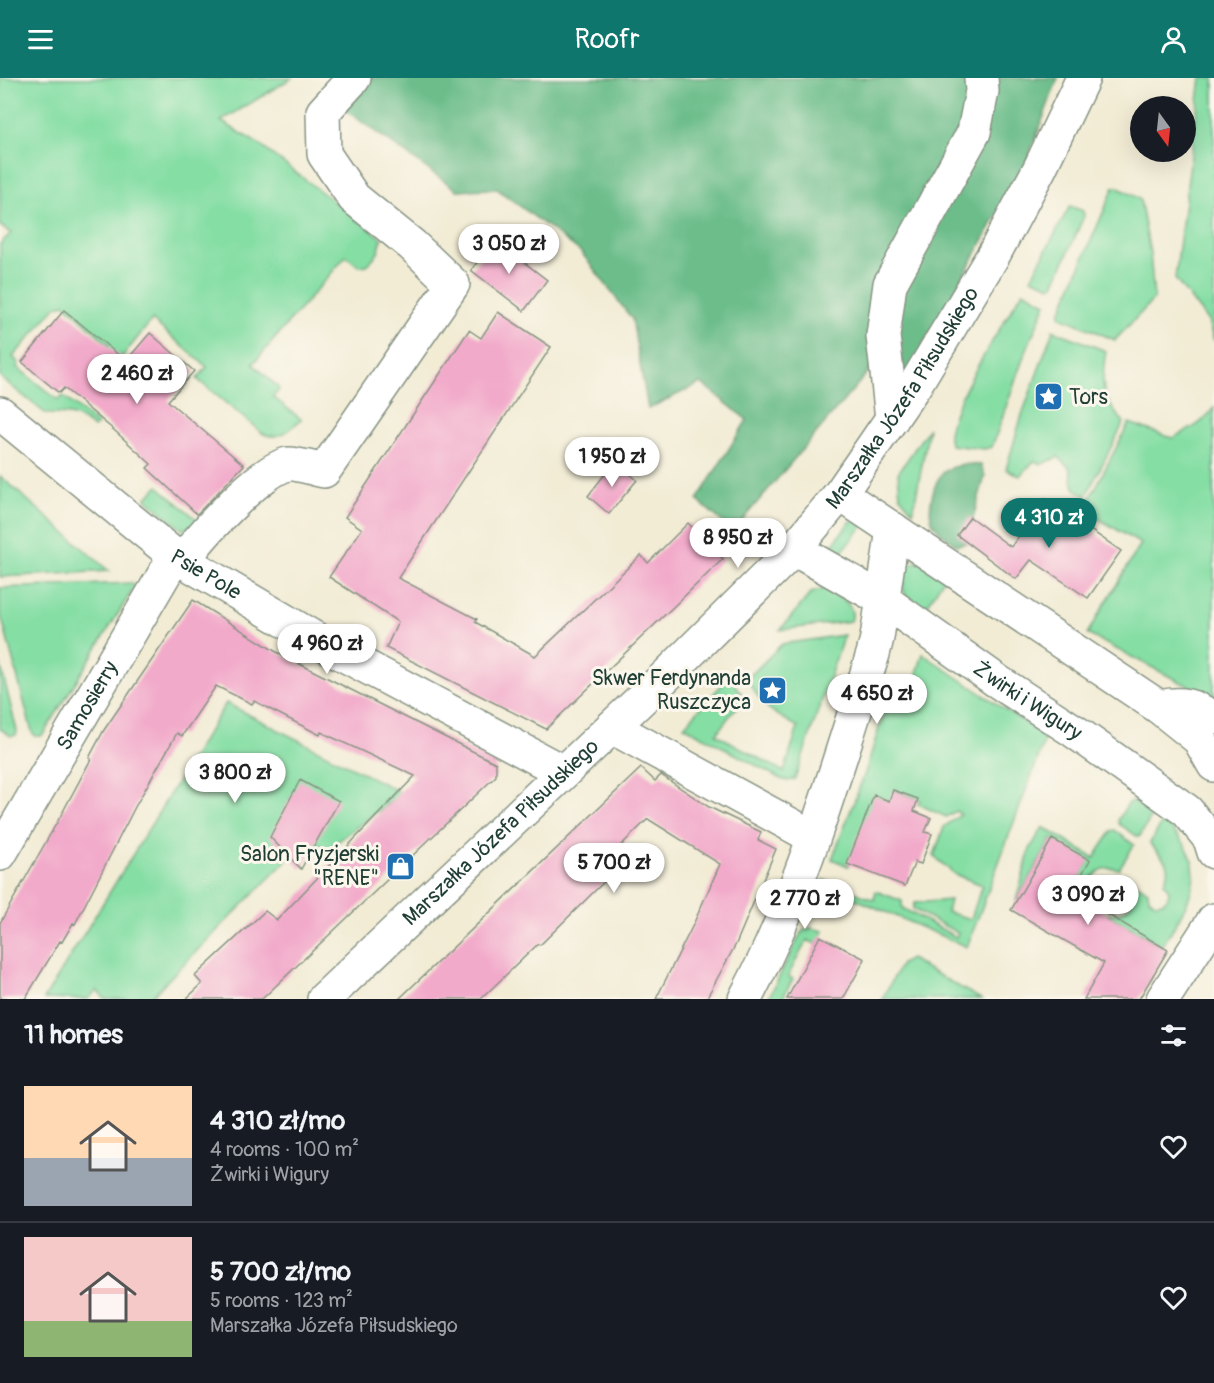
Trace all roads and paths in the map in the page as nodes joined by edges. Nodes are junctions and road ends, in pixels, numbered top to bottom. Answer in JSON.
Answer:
{"nodes":[{"id":1,"x":354,"y":78,"type":"edge"},
{"id":2,"x":981,"y":78,"type":"edge"},
{"id":3,"x":1083,"y":78,"type":"edge"},
{"id":4,"x":0,"y":413,"type":"edge"},
{"id":5,"x":892,"y":419,"type":"junction"},
{"id":6,"x":840,"y":494,"type":"junction"},
{"id":7,"x":893,"y":529,"type":"junction"},
{"id":8,"x":794,"y":549,"type":"junction"},
{"id":9,"x":179,"y":558,"type":"junction"},
{"id":10,"x":882,"y":599,"type":"junction"},
{"id":11,"x":1159,"y":706,"type":"junction"},
{"id":12,"x":1214,"y":718,"type":"edge"},
{"id":13,"x":612,"y":727,"type":"junction"},
{"id":14,"x":1214,"y":765,"type":"edge"},
{"id":15,"x":563,"y":772,"type":"junction"},
{"id":16,"x":813,"y":837,"type":"junction"},
{"id":17,"x":1214,"y":852,"type":"edge"},
{"id":18,"x":0,"y":854,"type":"edge"},
{"id":19,"x":1214,"y":920,"type":"edge"},
{"id":20,"x":1169,"y":996,"type":"edge"},
{"id":21,"x":324,"y":999,"type":"edge"},
{"id":22,"x":745,"y":999,"type":"edge"}],
"edges":[{"from":1,"to":9,"type":"street","name":"Samosierry"},
{"from":2,"to":5,"type":"street"},
{"from":3,"to":5,"type":"street","name":"Marszałka Józefa Piłsudskiego"},
{"from":4,"to":9,"type":"street","name":"Psie Pole"},
{"from":5,"to":6,"type":"street","name":"Marszałka Józefa Piłsudskiego"},
{"from":6,"to":7,"type":"street"},
{"from":6,"to":8,"type":"street","name":"Marszałka Józefa Piłsudskiego"},
{"from":7,"to":10,"type":"street"},
{"from":7,"to":11,"type":"street"},
{"from":8,"to":10,"type":"street","name":"Żwirki i Wigury"},
{"from":8,"to":13,"type":"street","name":"Marszałka Józefa Piłsudskiego"},
{"from":9,"to":15,"type":"street","name":"Psie Pole"},
{"from":9,"to":18,"type":"street","name":"Samosierry"},
{"from":10,"to":16,"type":"street"},
{"from":10,"to":17,"type":"street","name":"Żwirki i Wigury"},
{"from":11,"to":12,"type":"street"},
{"from":11,"to":14,"type":"street"},
{"from":13,"to":15,"type":"street","name":"Marszałka Józefa Piłsudskiego"},
{"from":13,"to":16,"type":"street"},
{"from":15,"to":21,"type":"street","name":"Marszałka Józefa Piłsudskiego"},
{"from":16,"to":22,"type":"street"},
{"from":19,"to":20,"type":"street"}]}
